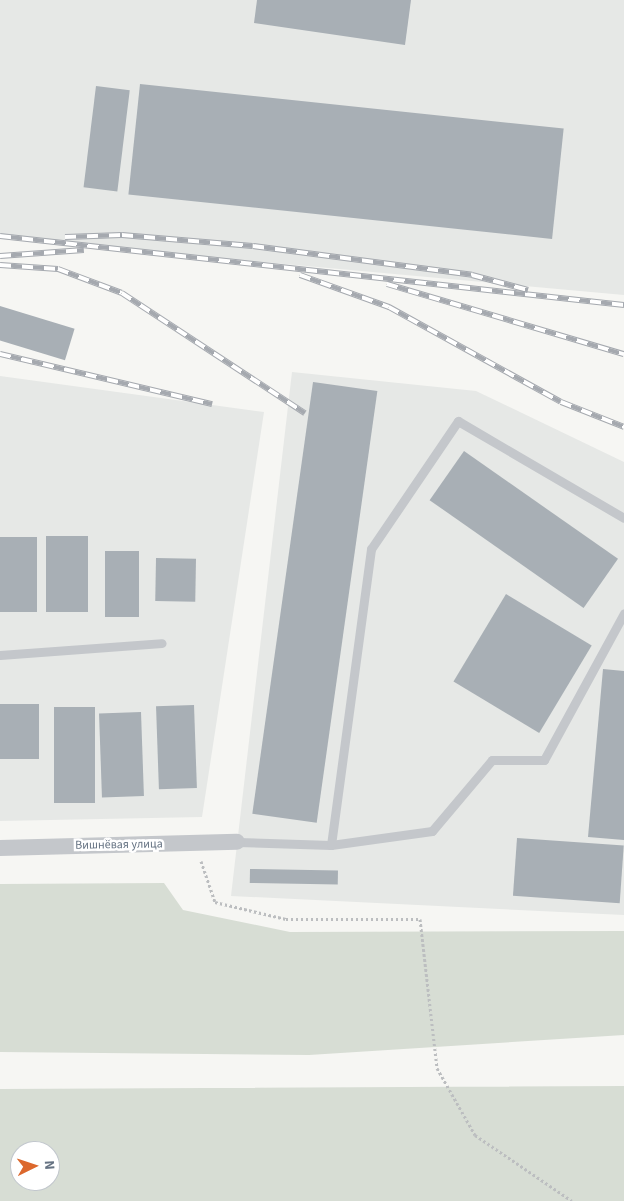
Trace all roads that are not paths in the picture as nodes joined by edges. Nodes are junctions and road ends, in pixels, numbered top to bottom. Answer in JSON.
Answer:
{"nodes":[{"id":1,"x":624,"y":518,"type":"edge"},
{"id":2,"x":624,"y":613,"type":"edge"},
{"id":3,"x":162,"y":643,"type":"dead end"},
{"id":4,"x":0,"y":654,"type":"edge"},
{"id":5,"x":237,"y":842,"type":"joint"},
{"id":6,"x":331,"y":845,"type":"junction"},
{"id":7,"x":0,"y":848,"type":"edge"}],
"edges":[{"from":1,"to":6,"type":"lane"},
{"from":2,"to":6,"type":"lane"},
{"from":3,"to":4,"type":"lane"},
{"from":5,"to":6,"type":"lane"},
{"from":5,"to":7,"type":"street","name":"Вишнёвая улица"}]}
